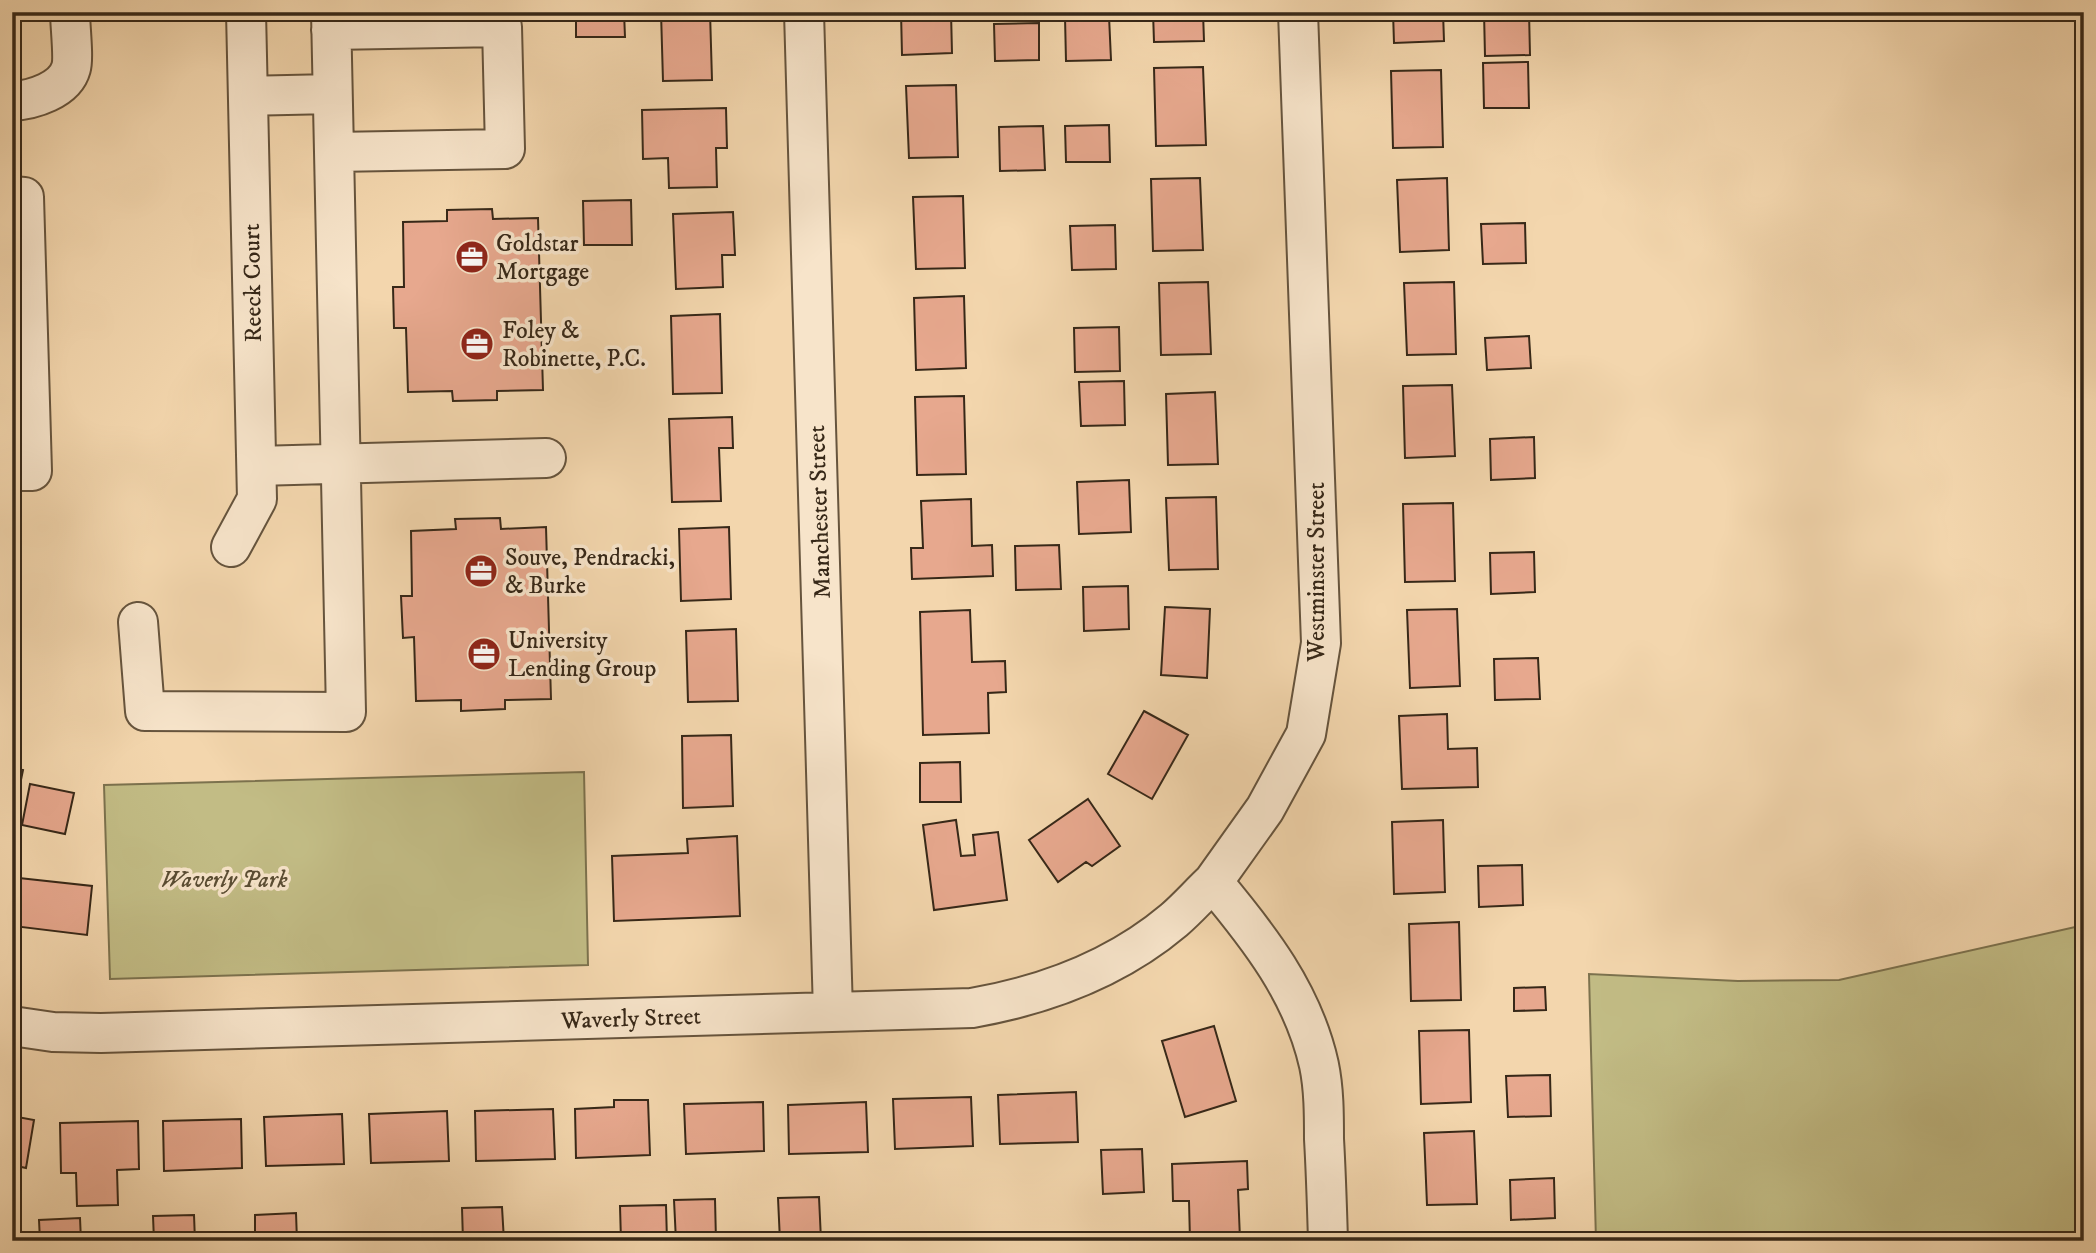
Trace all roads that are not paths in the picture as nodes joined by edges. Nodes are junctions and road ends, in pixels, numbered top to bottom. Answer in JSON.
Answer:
{"nodes":[{"id":1,"x":70,"y":12,"type":"edge"},
{"id":2,"x":246,"y":12,"type":"edge"},
{"id":3,"x":804,"y":12,"type":"edge"},
{"id":4,"x":1298,"y":12,"type":"edge"},
{"id":5,"x":331,"y":21,"type":"edge"},
{"id":6,"x":332,"y":94,"type":"junction"},
{"id":7,"x":248,"y":96,"type":"junction"},
{"id":8,"x":12,"y":101,"type":"edge"},
{"id":9,"x":334,"y":152,"type":"junction"},
{"id":10,"x":12,"y":196,"type":"edge"},
{"id":11,"x":546,"y":458,"type":"dead end"},
{"id":12,"x":340,"y":464,"type":"junction"},
{"id":13,"x":257,"y":466,"type":"junction"},
{"id":14,"x":12,"y":471,"type":"edge"},
{"id":15,"x":231,"y":547,"type":"dead end"},
{"id":16,"x":138,"y":622,"type":"dead end"},
{"id":17,"x":1213,"y":882,"type":"junction"},
{"id":18,"x":833,"y":1012,"type":"junction"},
{"id":19,"x":12,"y":1026,"type":"edge"},
{"id":20,"x":1328,"y":1241,"type":"edge"}],
"edges":[{"from":1,"to":8,"type":"street"},
{"from":2,"to":7,"type":"street","name":"Reeck Court"},
{"from":3,"to":18,"type":"street","name":"Manchester Street"},
{"from":4,"to":17,"type":"street","name":"Westminster Street"},
{"from":5,"to":6,"type":"street"},
{"from":5,"to":9,"type":"street"},
{"from":6,"to":7,"type":"street"},
{"from":6,"to":9,"type":"street"},
{"from":7,"to":13,"type":"street","name":"Reeck Court"},
{"from":9,"to":12,"type":"street"},
{"from":10,"to":14,"type":"street"},
{"from":11,"to":12,"type":"street"},
{"from":12,"to":13,"type":"street"},
{"from":12,"to":16,"type":"street"},
{"from":13,"to":15,"type":"street","name":"Reeck Court"},
{"from":17,"to":18,"type":"street","name":"Waverly Street"},
{"from":17,"to":20,"type":"street"},
{"from":18,"to":19,"type":"street","name":"Waverly Street"}]}
